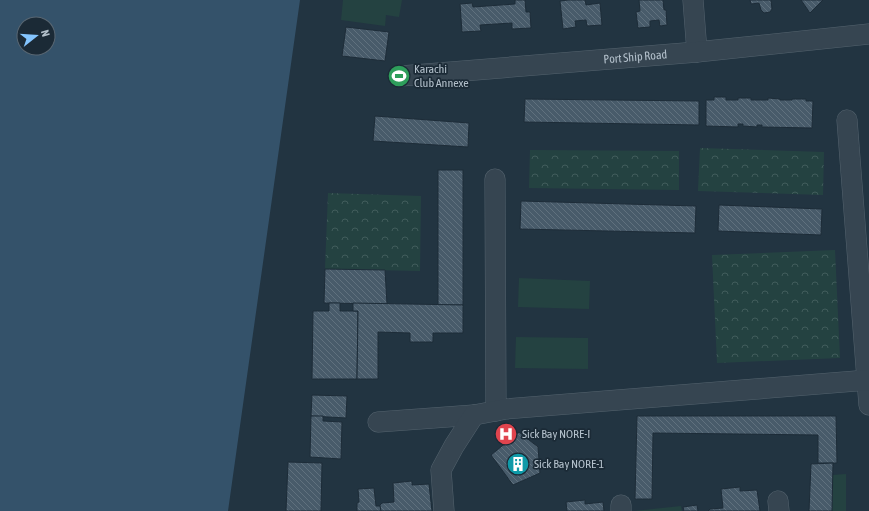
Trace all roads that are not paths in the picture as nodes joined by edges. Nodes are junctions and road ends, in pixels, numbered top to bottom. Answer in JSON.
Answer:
{"nodes":[{"id":1,"x":693,"y":0,"type":"edge"},
{"id":2,"x":869,"y":34,"type":"edge"},
{"id":3,"x":697,"y":52,"type":"junction"},
{"id":4,"x":401,"y":76,"type":"dead end"},
{"id":5,"x":847,"y":120,"type":"dead end"},
{"id":6,"x":495,"y":179,"type":"dead end"},
{"id":7,"x":868,"y":380,"type":"edge"},
{"id":8,"x":869,"y":405,"type":"edge"},
{"id":9,"x":496,"y":411,"type":"junction"},
{"id":10,"x":474,"y":415,"type":"junction"},
{"id":11,"x":378,"y":422,"type":"dead end"},
{"id":12,"x":444,"y":511,"type":"edge"}],
"edges":[{"from":1,"to":3,"type":"street"},
{"from":2,"to":3,"type":"street","name":"Port Ship Road"},
{"from":3,"to":4,"type":"street","name":"Port Ship Road"},
{"from":5,"to":7,"type":"street"},
{"from":6,"to":9,"type":"street"},
{"from":7,"to":8,"type":"street"},
{"from":7,"to":9,"type":"street"},
{"from":9,"to":10,"type":"street"},
{"from":10,"to":11,"type":"street"},
{"from":10,"to":12,"type":"street"}]}
